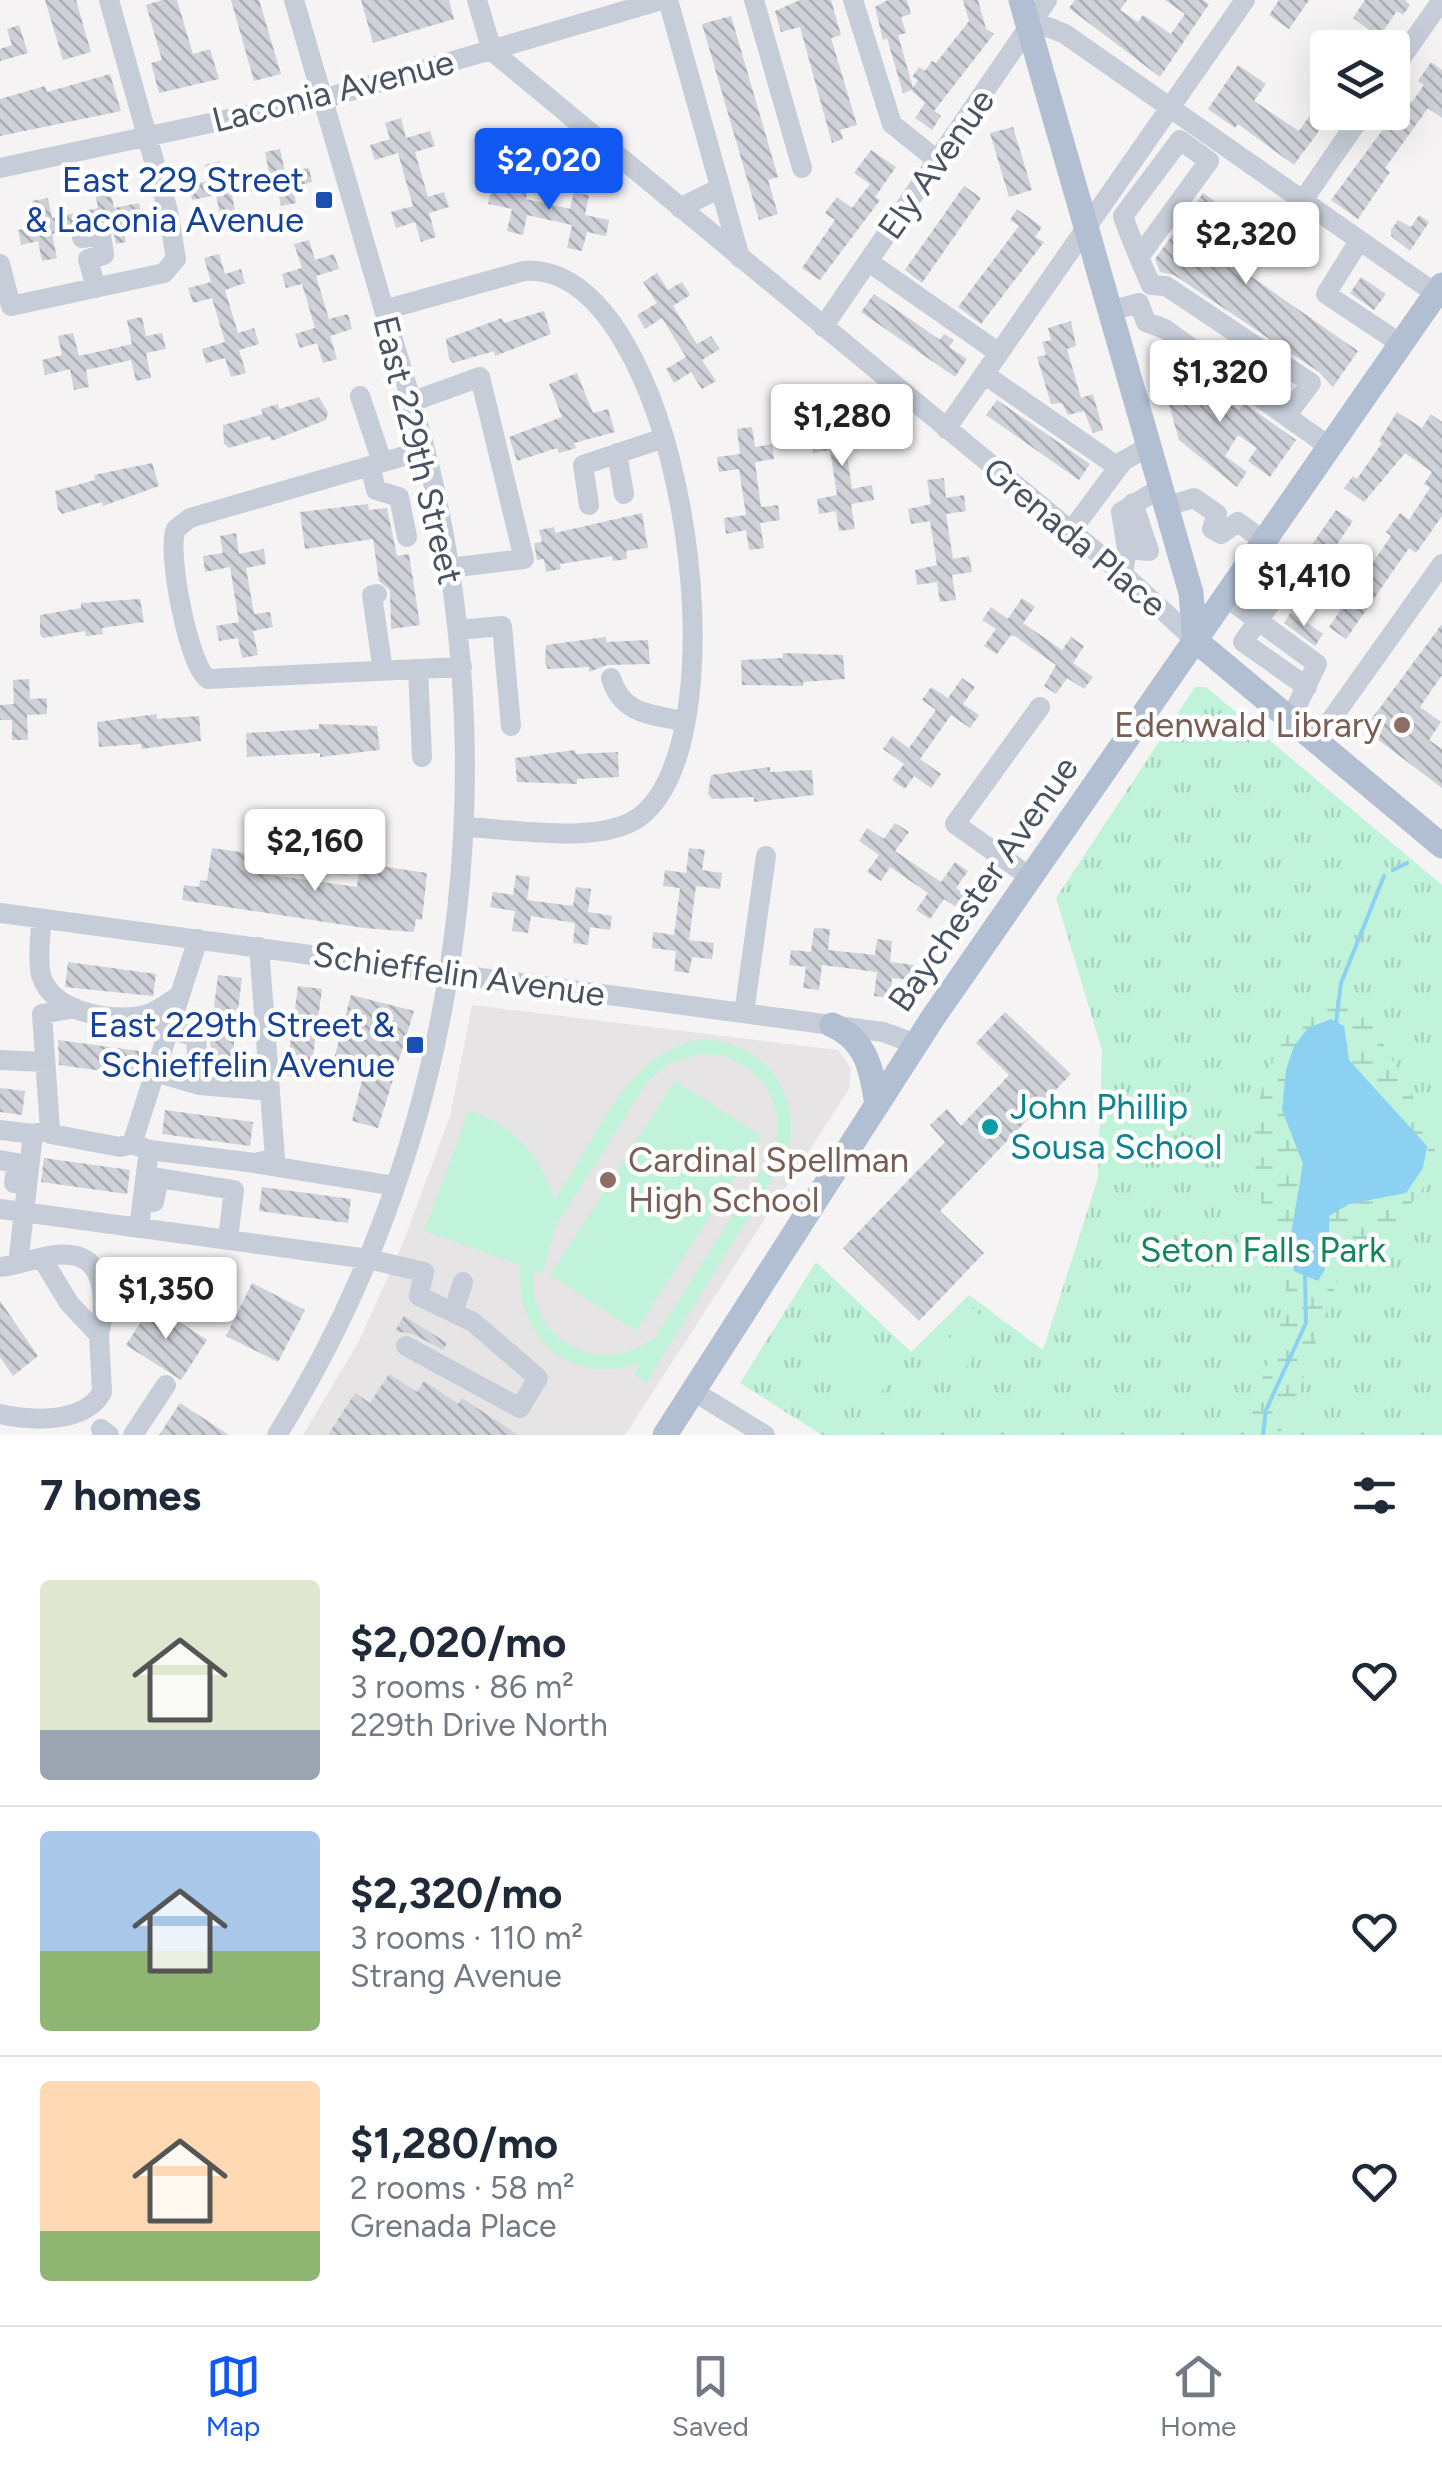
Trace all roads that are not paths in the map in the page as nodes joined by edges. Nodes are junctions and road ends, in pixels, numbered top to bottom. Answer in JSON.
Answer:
{"nodes":[{"id":1,"x":109,"y":0,"type":"edge"},
{"id":2,"x":294,"y":0,"type":"edge"},
{"id":3,"x":477,"y":0,"type":"edge"},
{"id":4,"x":665,"y":0,"type":"edge"},
{"id":5,"x":754,"y":0,"type":"edge"},
{"id":6,"x":853,"y":0,"type":"edge"},
{"id":7,"x":1021,"y":0,"type":"edge"},
{"id":8,"x":1047,"y":0,"type":"edge"},
{"id":9,"x":1245,"y":0,"type":"edge"},
{"id":10,"x":1442,"y":0,"type":"edge"},
{"id":11,"x":1029,"y":28,"type":"junction"},
{"id":12,"x":1410,"y":45,"type":"edge"},
{"id":13,"x":492,"y":50,"type":"junction"},
{"id":14,"x":323,"y":99,"type":"junction"},
{"id":15,"x":1170,"y":108,"type":"junction"},
{"id":16,"x":1352,"y":130,"type":"edge"},
{"id":17,"x":149,"y":136,"type":"junction"},
{"id":18,"x":1144,"y":144,"type":"junction"},
{"id":19,"x":937,"y":160,"type":"junction"},
{"id":20,"x":1164,"y":162,"type":"junction"},
{"id":21,"x":0,"y":168,"type":"edge"},
{"id":22,"x":802,"y":168,"type":"dead end"},
{"id":23,"x":720,"y":188,"type":"junction"},
{"id":24,"x":1301,"y":203,"type":"junction"},
{"id":25,"x":680,"y":208,"type":"junction"},
{"id":26,"x":1086,"y":226,"type":"junction"},
{"id":27,"x":82,"y":238,"type":"dead end"},
{"id":28,"x":1359,"y":242,"type":"junction"},
{"id":29,"x":1139,"y":257,"type":"junction"},
{"id":30,"x":740,"y":258,"type":"junction"},
{"id":31,"x":869,"y":262,"type":"junction"},
{"id":32,"x":0,"y":264,"type":"edge"},
{"id":33,"x":1151,"y":285,"type":"junction"},
{"id":34,"x":96,"y":288,"type":"junction"},
{"id":35,"x":1440,"y":292,"type":"edge"},
{"id":36,"x":384,"y":310,"type":"junction"},
{"id":37,"x":1110,"y":311,"type":"junction"},
{"id":38,"x":1142,"y":312,"type":"junction"},
{"id":39,"x":823,"y":327,"type":"junction"},
{"id":40,"x":1400,"y":344,"type":"junction"},
{"id":41,"x":999,"y":353,"type":"junction"},
{"id":42,"x":984,"y":374,"type":"junction"},
{"id":43,"x":360,"y":396,"type":"dead end"},
{"id":44,"x":411,"y":402,"type":"junction"},
{"id":45,"x":1286,"y":416,"type":"junction"},
{"id":46,"x":946,"y":429,"type":"junction"},
{"id":47,"x":664,"y":438,"type":"junction"},
{"id":48,"x":1150,"y":446,"type":"junction"},
{"id":49,"x":1330,"y":447,"type":"junction"},
{"id":50,"x":426,"y":450,"type":"junction"},
{"id":51,"x":618,"y":453,"type":"junction"},
{"id":52,"x":376,"y":464,"type":"junction"},
{"id":53,"x":1118,"y":467,"type":"junction"},
{"id":54,"x":624,"y":494,"type":"dead end"},
{"id":55,"x":1164,"y":496,"type":"junction"},
{"id":56,"x":1134,"y":503,"type":"junction"},
{"id":57,"x":590,"y":505,"type":"dead end"},
{"id":58,"x":1070,"y":530,"type":"junction"},
{"id":59,"x":407,"y":537,"type":"dead end"},
{"id":60,"x":1264,"y":541,"type":"junction"},
{"id":61,"x":1178,"y":548,"type":"junction"},
{"id":62,"x":1127,"y":549,"type":"junction"},
{"id":63,"x":1149,"y":551,"type":"junction"},
{"id":64,"x":1442,"y":564,"type":"edge"},
{"id":65,"x":1246,"y":567,"type":"junction"},
{"id":66,"x":450,"y":568,"type":"junction"},
{"id":67,"x":1123,"y":574,"type":"junction"},
{"id":68,"x":376,"y":594,"type":"dead end"},
{"id":69,"x":1226,"y":597,"type":"junction"},
{"id":70,"x":1259,"y":621,"type":"junction"},
{"id":71,"x":458,"y":630,"type":"junction"},
{"id":72,"x":1196,"y":640,"type":"junction"},
{"id":73,"x":1243,"y":642,"type":"junction"},
{"id":74,"x":1222,"y":664,"type":"junction"},
{"id":75,"x":462,"y":667,"type":"junction"},
{"id":76,"x":418,"y":669,"type":"junction"},
{"id":77,"x":384,"y":671,"type":"junction"},
{"id":78,"x":610,"y":678,"type":"dead end"},
{"id":79,"x":1307,"y":687,"type":"junction"},
{"id":80,"x":1040,"y":707,"type":"dead end"},
{"id":81,"x":1290,"y":720,"type":"junction"},
{"id":82,"x":683,"y":721,"type":"junction"},
{"id":83,"x":511,"y":726,"type":"dead end"},
{"id":84,"x":1316,"y":742,"type":"junction"},
{"id":85,"x":422,"y":757,"type":"dead end"},
{"id":86,"x":466,"y":827,"type":"junction"},
{"id":87,"x":1442,"y":844,"type":"edge"},
{"id":88,"x":766,"y":856,"type":"dead end"},
{"id":89,"x":1030,"y":877,"type":"junction"},
{"id":90,"x":0,"y":913,"type":"edge"},
{"id":91,"x":41,"y":918,"type":"junction"},
{"id":92,"x":198,"y":939,"type":"junction"},
{"id":93,"x":259,"y":948,"type":"junction"},
{"id":94,"x":448,"y":973,"type":"junction"},
{"id":95,"x":180,"y":996,"type":"junction"},
{"id":96,"x":74,"y":1008,"type":"junction"},
{"id":97,"x":744,"y":1013,"type":"junction"},
{"id":98,"x":134,"y":1017,"type":"junction"},
{"id":99,"x":832,"y":1024,"type":"junction"},
{"id":100,"x":169,"y":1030,"type":"junction"},
{"id":101,"x":916,"y":1044,"type":"junction"},
{"id":102,"x":0,"y":1060,"type":"edge"},
{"id":103,"x":45,"y":1062,"type":"junction"},
{"id":104,"x":155,"y":1072,"type":"junction"},
{"id":105,"x":199,"y":1085,"type":"junction"},
{"id":106,"x":270,"y":1091,"type":"junction"},
{"id":107,"x":877,"y":1105,"type":"junction"},
{"id":108,"x":0,"y":1130,"type":"edge"},
{"id":109,"x":41,"y":1132,"type":"junction"},
{"id":110,"x":140,"y":1147,"type":"junction"},
{"id":111,"x":0,"y":1160,"type":"edge"},
{"id":112,"x":256,"y":1164,"type":"junction"},
{"id":113,"x":395,"y":1186,"type":"junction"},
{"id":114,"x":11,"y":1210,"type":"edge"},
{"id":115,"x":143,"y":1228,"type":"junction"},
{"id":116,"x":228,"y":1239,"type":"junction"},
{"id":117,"x":368,"y":1259,"type":"junction"},
{"id":118,"x":43,"y":1260,"type":"junction"},
{"id":119,"x":8,"y":1262,"type":"edge"},
{"id":120,"x":463,"y":1282,"type":"dead end"},
{"id":121,"x":453,"y":1312,"type":"junction"},
{"id":122,"x":99,"y":1335,"type":"junction"},
{"id":123,"x":406,"y":1346,"type":"dead end"},
{"id":124,"x":166,"y":1386,"type":"dead end"},
{"id":125,"x":693,"y":1391,"type":"junction"},
{"id":126,"x":0,"y":1414,"type":"edge"},
{"id":127,"x":133,"y":1435,"type":"edge"},
{"id":128,"x":278,"y":1435,"type":"edge"},
{"id":129,"x":665,"y":1435,"type":"edge"},
{"id":130,"x":765,"y":1435,"type":"edge"}],
"edges":[{"from":1,"to":17,"type":"street"},
{"from":2,"to":14,"type":"street","name":"East 229th Street"},
{"from":3,"to":13,"type":"street"},
{"from":4,"to":13,"type":"street","name":"Laconia Avenue"},
{"from":4,"to":23,"type":"street"},
{"from":5,"to":22,"type":"street"},
{"from":6,"to":19,"type":"street"},
{"from":7,"to":11,"type":"main road"},
{"from":8,"to":11,"type":"street","name":"Ely Avenue"},
{"from":9,"to":15,"type":"street"},
{"from":10,"to":12,"type":"street"},
{"from":11,"to":15,"type":"street"},
{"from":11,"to":19,"type":"street","name":"Ely Avenue"},
{"from":11,"to":26,"type":"main road"},
{"from":13,"to":14,"type":"street","name":"Laconia Avenue"},
{"from":13,"to":25,"type":"street","name":"Grenada Place"},
{"from":14,"to":17,"type":"street","name":"Laconia Avenue"},
{"from":14,"to":36,"type":"street","name":"East 229th Street"},
{"from":15,"to":18,"type":"street"},
{"from":15,"to":24,"type":"street"},
{"from":16,"to":24,"type":"street"},
{"from":17,"to":21,"type":"street","name":"Laconia Avenue"},
{"from":17,"to":34,"type":"street"},
{"from":18,"to":20,"type":"street"},
{"from":18,"to":26,"type":"street"},
{"from":19,"to":31,"type":"street","name":"Ely Avenue"},
{"from":20,"to":29,"type":"street"},
{"from":20,"to":29,"type":"street"},
{"from":23,"to":25,"type":"street"},
{"from":23,"to":30,"type":"street"},
{"from":24,"to":28,"type":"street"},
{"from":25,"to":30,"type":"street","name":"Grenada Place"},
{"from":26,"to":37,"type":"main road"},
{"from":26,"to":41,"type":"street"},
{"from":27,"to":34,"type":"street"},
{"from":28,"to":35,"type":"street"},
{"from":28,"to":40,"type":"street"},
{"from":29,"to":33,"type":"street"},
{"from":30,"to":39,"type":"street","name":"Grenada Place"},
{"from":31,"to":39,"type":"street","name":"Ely Avenue"},
{"from":31,"to":41,"type":"street"},
{"from":32,"to":34,"type":"street"},
{"from":33,"to":38,"type":"street"},
{"from":33,"to":45,"type":"street"},
{"from":35,"to":40,"type":"main road","name":"Baychester Avenue"},
{"from":36,"to":44,"type":"street","name":"East 229th Street"},
{"from":36,"to":47,"type":"street"},
{"from":37,"to":38,"type":"street"},
{"from":37,"to":48,"type":"main road"},
{"from":38,"to":45,"type":"street"},
{"from":39,"to":46,"type":"street","name":"Grenada Place"},
{"from":40,"to":49,"type":"main road","name":"Baychester Avenue"},
{"from":41,"to":42,"type":"street"},
{"from":42,"to":46,"type":"street"},
{"from":42,"to":53,"type":"street"},
{"from":43,"to":52,"type":"street"},
{"from":44,"to":50,"type":"street","name":"East 229th Street"},
{"from":44,"to":66,"type":"street"},
{"from":45,"to":49,"type":"street"},
{"from":46,"to":58,"type":"street","name":"Grenada Place"},
{"from":47,"to":51,"type":"street"},
{"from":47,"to":82,"type":"street"},
{"from":48,"to":53,"type":"street"},
{"from":48,"to":55,"type":"main road"},
{"from":49,"to":60,"type":"main road","name":"Baychester Avenue"},
{"from":50,"to":52,"type":"street"},
{"from":50,"to":66,"type":"street","name":"East 229th Street"},
{"from":51,"to":54,"type":"street"},
{"from":51,"to":57,"type":"street"},
{"from":52,"to":59,"type":"street"},
{"from":52,"to":77,"type":"street"},
{"from":53,"to":58,"type":"street"},
{"from":55,"to":56,"type":"street"},
{"from":55,"to":60,"type":"street"},
{"from":55,"to":61,"type":"main road"},
{"from":56,"to":62,"type":"street"},
{"from":56,"to":63,"type":"street"},
{"from":58,"to":67,"type":"street","name":"Grenada Place"},
{"from":60,"to":65,"type":"main road","name":"Baychester Avenue"},
{"from":61,"to":63,"type":"street"},
{"from":61,"to":72,"type":"main road"},
{"from":62,"to":63,"type":"street"},
{"from":62,"to":67,"type":"street"},
{"from":64,"to":84,"type":"street"},
{"from":65,"to":69,"type":"main road","name":"Baychester Avenue"},
{"from":65,"to":70,"type":"street"},
{"from":66,"to":71,"type":"street","name":"East 229th Street"},
{"from":67,"to":72,"type":"street","name":"Grenada Place"},
{"from":68,"to":77,"type":"street"},
{"from":69,"to":70,"type":"street"},
{"from":69,"to":72,"type":"main road","name":"Baychester Avenue"},
{"from":70,"to":73,"type":"street"},
{"from":70,"to":79,"type":"street"},
{"from":71,"to":75,"type":"street","name":"East 229th Street"},
{"from":71,"to":83,"type":"street"},
{"from":72,"to":74,"type":"main road"},
{"from":72,"to":89,"type":"main road","name":"Baychester Avenue"},
{"from":73,"to":74,"type":"street"},
{"from":73,"to":79,"type":"street"},
{"from":74,"to":81,"type":"main road"},
{"from":75,"to":76,"type":"street"},
{"from":75,"to":86,"type":"street","name":"East 229th Street"},
{"from":76,"to":77,"type":"street"},
{"from":76,"to":85,"type":"street"},
{"from":78,"to":82,"type":"street"},
{"from":79,"to":81,"type":"street"},
{"from":80,"to":89,"type":"street"},
{"from":81,"to":84,"type":"main road"},
{"from":82,"to":86,"type":"street"},
{"from":84,"to":87,"type":"main road"},
{"from":86,"to":94,"type":"street","name":"East 229th Street"},
{"from":88,"to":97,"type":"street"},
{"from":89,"to":101,"type":"main road","name":"Baychester Avenue"},
{"from":90,"to":91,"type":"street","name":"Schieffelin Avenue"},
{"from":91,"to":92,"type":"street","name":"Schieffelin Avenue"},
{"from":91,"to":96,"type":"street"},
{"from":92,"to":93,"type":"street","name":"Schieffelin Avenue"},
{"from":92,"to":95,"type":"street"},
{"from":93,"to":94,"type":"street","name":"Schieffelin Avenue"},
{"from":93,"to":106,"type":"street"},
{"from":94,"to":97,"type":"street","name":"Schieffelin Avenue"},
{"from":94,"to":113,"type":"street","name":"East 229th Street"},
{"from":95,"to":98,"type":"street"},
{"from":95,"to":100,"type":"street"},
{"from":96,"to":98,"type":"street"},
{"from":96,"to":103,"type":"street"},
{"from":97,"to":99,"type":"street","name":"Schieffelin Avenue"},
{"from":98,"to":100,"type":"street"},
{"from":99,"to":101,"type":"street","name":"Schieffelin Avenue"},
{"from":99,"to":107,"type":"main road"},
{"from":100,"to":104,"type":"street"},
{"from":100,"to":105,"type":"street"},
{"from":101,"to":107,"type":"main road","name":"Baychester Avenue"},
{"from":102,"to":103,"type":"street"},
{"from":103,"to":109,"type":"street"},
{"from":104,"to":105,"type":"street"},
{"from":104,"to":110,"type":"street"},
{"from":105,"to":106,"type":"street"},
{"from":106,"to":112,"type":"street"},
{"from":107,"to":125,"type":"main road","name":"Baychester Avenue"},
{"from":108,"to":109,"type":"street"},
{"from":109,"to":110,"type":"street"},
{"from":109,"to":114,"type":"street"},
{"from":110,"to":112,"type":"street"},
{"from":110,"to":115,"type":"street"},
{"from":111,"to":114,"type":"street"},
{"from":112,"to":113,"type":"street"},
{"from":113,"to":117,"type":"street","name":"East 229th Street"},
{"from":114,"to":115,"type":"street"},
{"from":114,"to":119,"type":"street"},
{"from":115,"to":116,"type":"street"},
{"from":115,"to":116,"type":"street"},
{"from":116,"to":117,"type":"street"},
{"from":117,"to":121,"type":"street"},
{"from":117,"to":128,"type":"street","name":"East 229th Street"},
{"from":118,"to":119,"type":"street"},
{"from":118,"to":122,"type":"street"},
{"from":118,"to":122,"type":"street"},
{"from":120,"to":121,"type":"street"},
{"from":121,"to":123,"type":"street"},
{"from":122,"to":126,"type":"street"},
{"from":124,"to":127,"type":"street"},
{"from":125,"to":129,"type":"main road","name":"Baychester Avenue"},
{"from":125,"to":130,"type":"street"}]}
